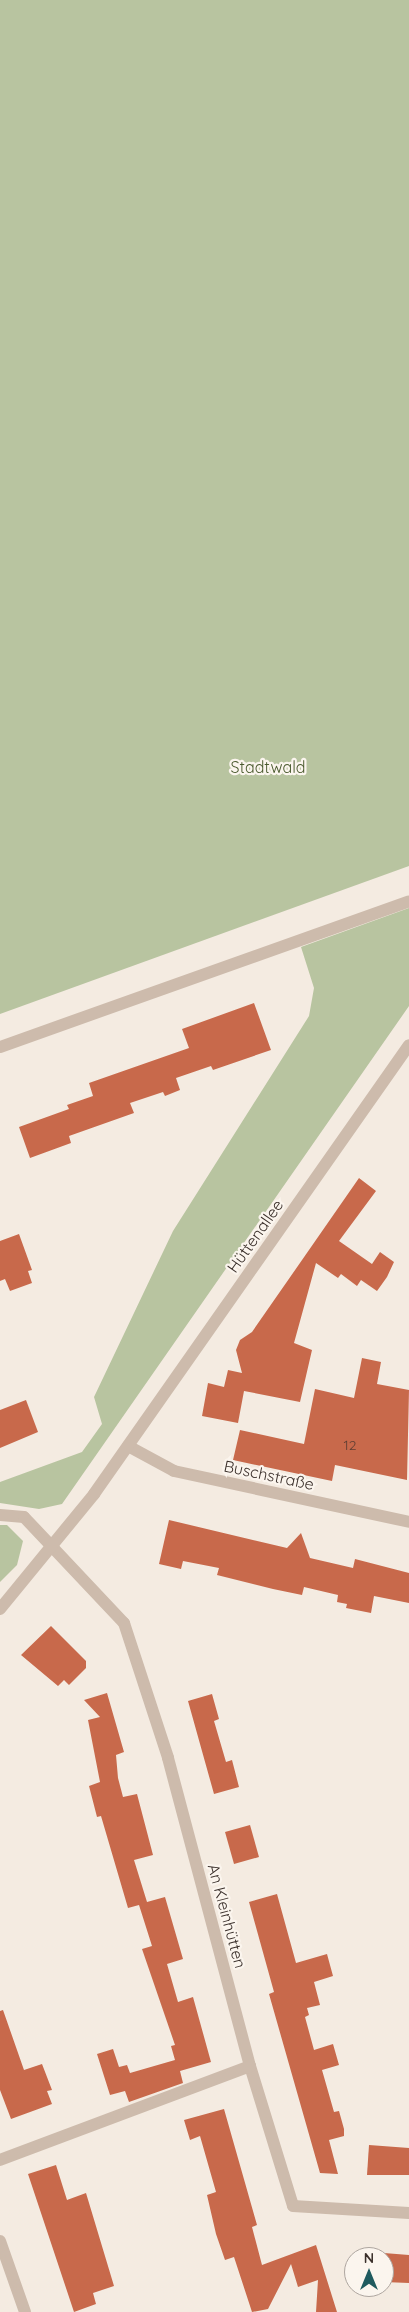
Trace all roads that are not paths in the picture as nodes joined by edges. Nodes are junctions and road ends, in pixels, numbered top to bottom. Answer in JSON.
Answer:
{"nodes":[{"id":1,"x":409,"y":901,"type":"edge"},
{"id":2,"x":409,"y":1045,"type":"edge"},
{"id":3,"x":0,"y":1047,"type":"edge"},
{"id":4,"x":128,"y":1446,"type":"junction"},
{"id":5,"x":0,"y":1515,"type":"edge"},
{"id":6,"x":409,"y":1522,"type":"edge"},
{"id":7,"x":53,"y":1547,"type":"junction"},
{"id":8,"x":0,"y":1609,"type":"edge"},
{"id":9,"x":250,"y":2066,"type":"junction"},
{"id":10,"x":0,"y":2160,"type":"edge"},
{"id":11,"x":409,"y":2213,"type":"edge"},
{"id":12,"x":0,"y":2241,"type":"edge"},
{"id":13,"x":25,"y":2312,"type":"edge"}],
"edges":[{"from":1,"to":3,"type":"street"},
{"from":2,"to":4,"type":"street","name":"Hüttenallee"},
{"from":4,"to":6,"type":"street","name":"Buschstraße"},
{"from":4,"to":7,"type":"street","name":"Hüttenallee"},
{"from":5,"to":7,"type":"street","name":"An Kleinhütten"},
{"from":7,"to":8,"type":"street","name":"Hüttenallee"},
{"from":7,"to":9,"type":"street","name":"An Kleinhütten"},
{"from":9,"to":10,"type":"street"},
{"from":9,"to":11,"type":"street","name":"An Kleinhütten"},
{"from":12,"to":13,"type":"street"}]}
